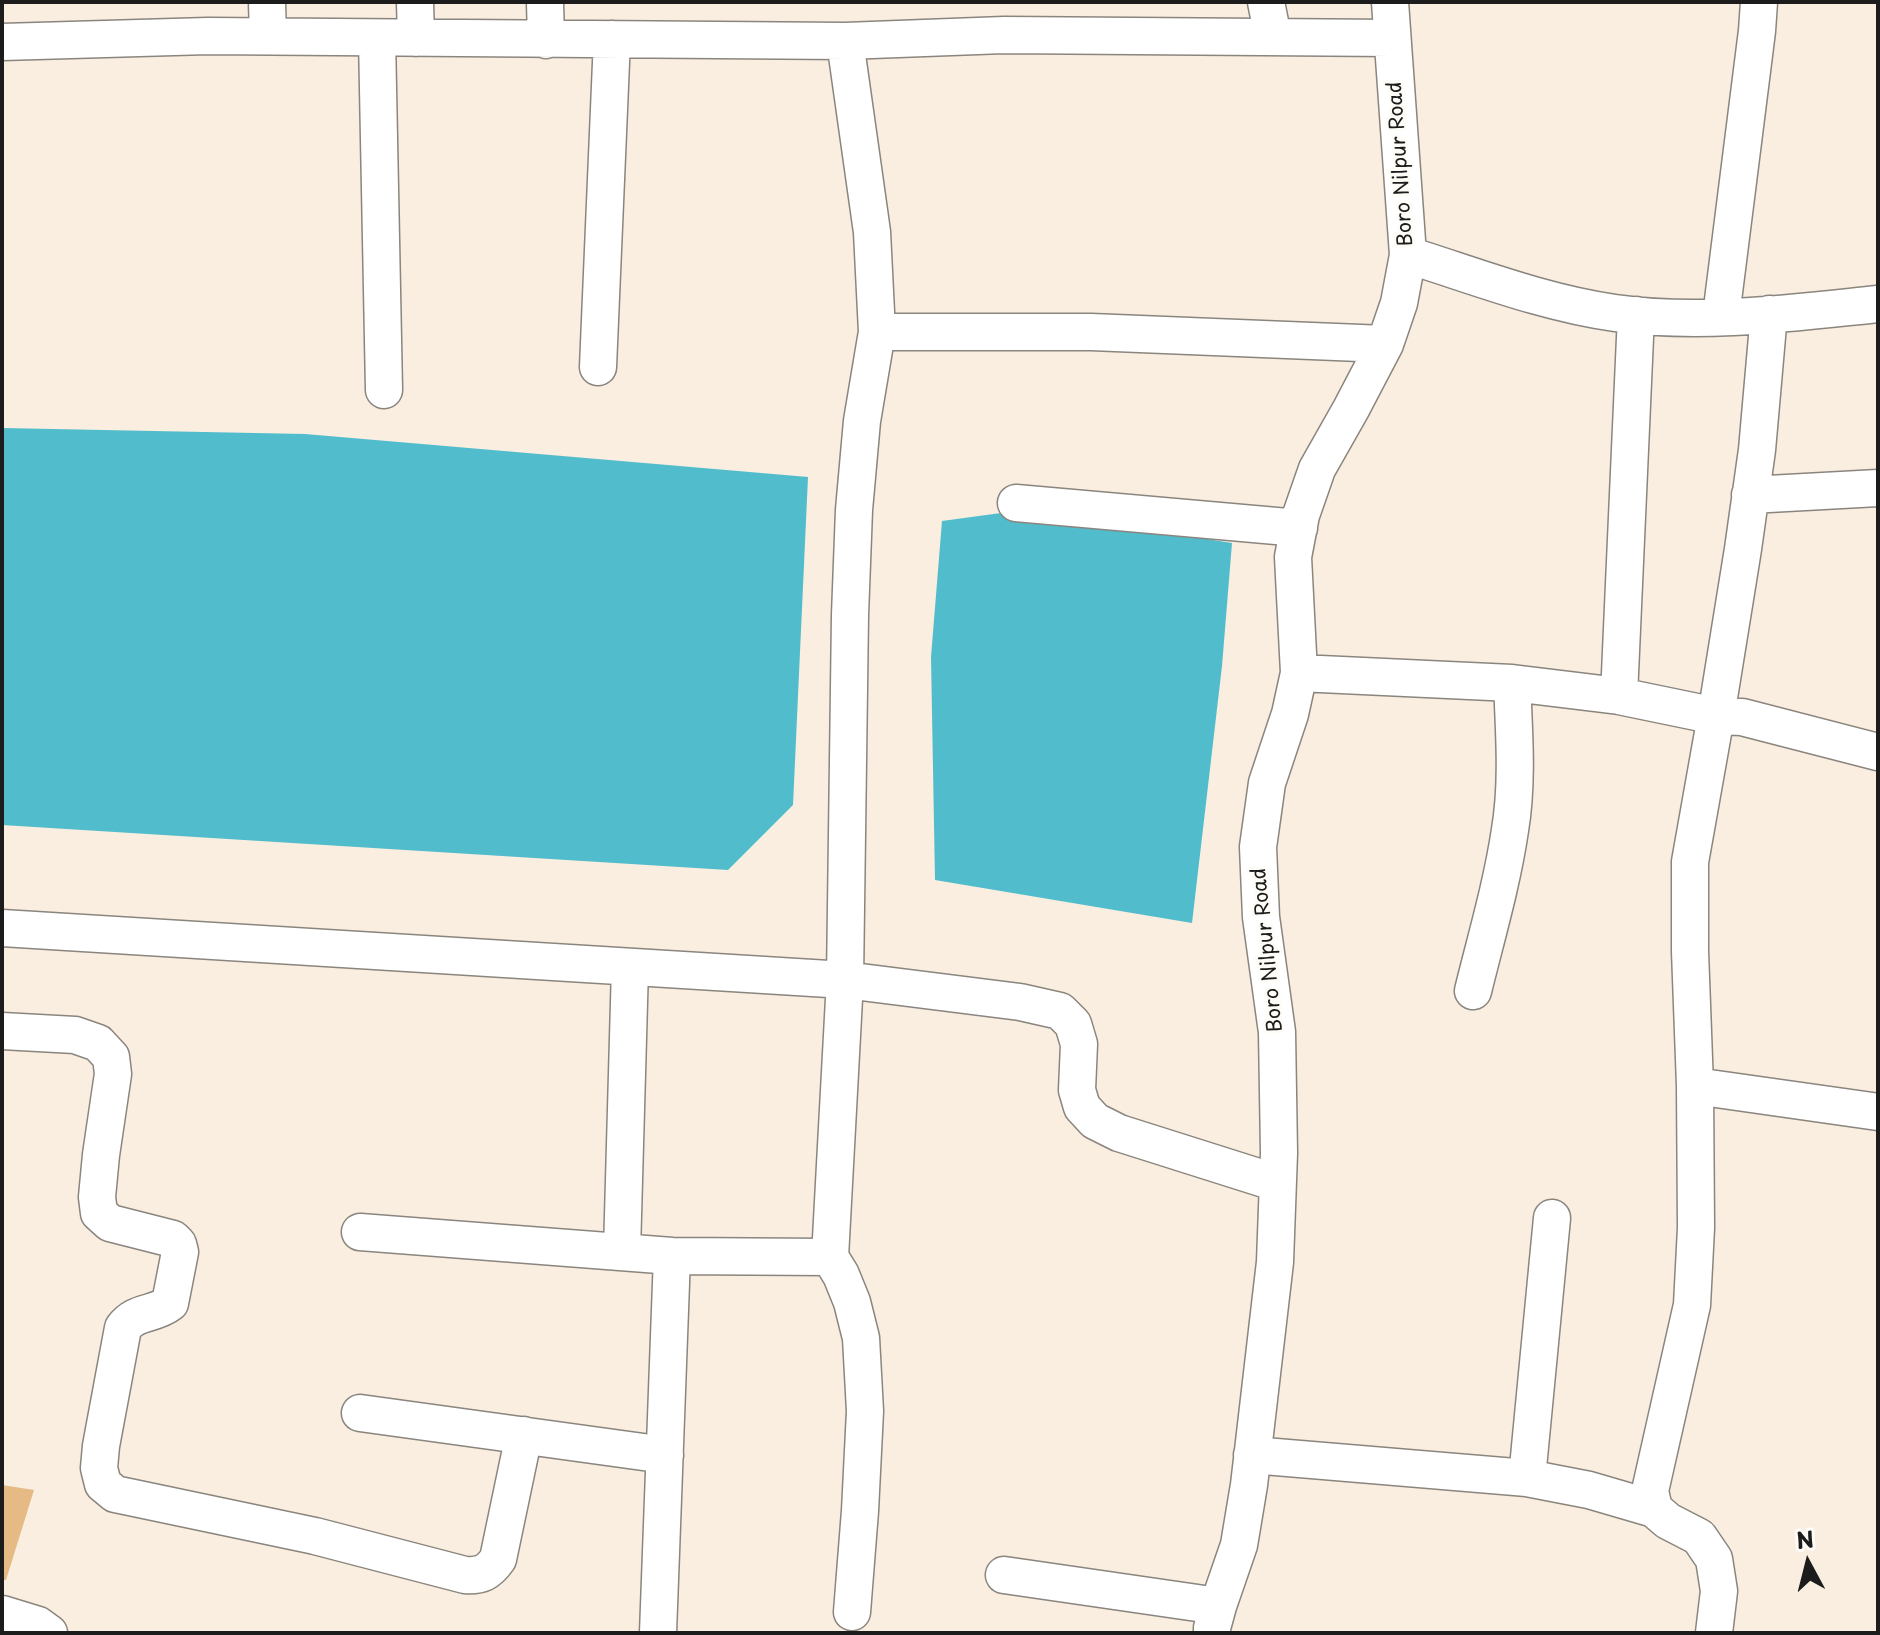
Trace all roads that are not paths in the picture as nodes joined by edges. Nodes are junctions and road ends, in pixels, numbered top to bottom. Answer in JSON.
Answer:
{"nodes":[{"id":1,"x":415,"y":2,"type":"edge"},
{"id":2,"x":545,"y":2,"type":"edge"},
{"id":3,"x":1390,"y":2,"type":"edge"},
{"id":4,"x":1759,"y":2,"type":"edge"},
{"id":5,"x":1003,"y":18,"type":"edge"},
{"id":6,"x":268,"y":19,"type":"edge"},
{"id":7,"x":1269,"y":19,"type":"edge"},
{"id":8,"x":377,"y":38,"type":"junction"},
{"id":9,"x":416,"y":38,"type":"junction"},
{"id":10,"x":1392,"y":38,"type":"junction"},
{"id":11,"x":612,"y":39,"type":"junction"},
{"id":12,"x":546,"y":40,"type":"junction"},
{"id":13,"x":845,"y":41,"type":"junction"},
{"id":14,"x":2,"y":42,"type":"edge"},
{"id":15,"x":1408,"y":255,"type":"junction"},
{"id":16,"x":1878,"y":304,"type":"edge"},
{"id":17,"x":1769,"y":314,"type":"junction"},
{"id":18,"x":1636,"y":315,"type":"junction"},
{"id":19,"x":1721,"y":316,"type":"junction"},
{"id":20,"x":877,"y":332,"type":"junction"},
{"id":21,"x":1385,"y":344,"type":"junction"},
{"id":22,"x":598,"y":367,"type":"dead end"},
{"id":23,"x":384,"y":390,"type":"dead end"},
{"id":24,"x":1878,"y":488,"type":"edge"},
{"id":25,"x":1750,"y":495,"type":"junction"},
{"id":26,"x":1016,"y":503,"type":"dead end"},
{"id":27,"x":1299,"y":528,"type":"junction"},
{"id":28,"x":1299,"y":673,"type":"junction"},
{"id":29,"x":1512,"y":683,"type":"junction"},
{"id":30,"x":1619,"y":696,"type":"junction"},
{"id":31,"x":1716,"y":716,"type":"junction"},
{"id":32,"x":1878,"y":752,"type":"edge"},
{"id":33,"x":2,"y":928,"type":"edge"},
{"id":34,"x":630,"y":967,"type":"junction"},
{"id":35,"x":845,"y":980,"type":"junction"},
{"id":36,"x":1473,"y":991,"type":"dead end"},
{"id":37,"x":2,"y":1031,"type":"edge"},
{"id":38,"x":1695,"y":1086,"type":"junction"},
{"id":39,"x":1878,"y":1112,"type":"edge"},
{"id":40,"x":1277,"y":1183,"type":"junction"},
{"id":41,"x":1552,"y":1218,"type":"dead end"},
{"id":42,"x":360,"y":1232,"type":"dead end"},
{"id":43,"x":622,"y":1251,"type":"junction"},
{"id":44,"x":672,"y":1256,"type":"junction"},
{"id":45,"x":830,"y":1257,"type":"junction"},
{"id":46,"x":360,"y":1413,"type":"dead end"},
{"id":47,"x":524,"y":1435,"type":"junction"},
{"id":48,"x":665,"y":1455,"type":"junction"},
{"id":49,"x":1252,"y":1455,"type":"junction"},
{"id":50,"x":1527,"y":1478,"type":"junction"},
{"id":51,"x":1654,"y":1509,"type":"junction"},
{"id":52,"x":1004,"y":1575,"type":"dead end"},
{"id":53,"x":852,"y":1612,"type":"dead end"},
{"id":54,"x":2,"y":1614,"type":"edge"},
{"id":55,"x":1215,"y":1620,"type":"edge"},
{"id":56,"x":49,"y":1633,"type":"edge"},
{"id":57,"x":658,"y":1633,"type":"edge"},
{"id":58,"x":1714,"y":1633,"type":"edge"}],
"edges":[{"from":1,"to":9,"type":"street"},
{"from":2,"to":12,"type":"street"},
{"from":3,"to":10,"type":"street","name":"Boro Nilpur Road"},
{"from":4,"to":19,"type":"street"},
{"from":5,"to":7,"type":"street"},
{"from":5,"to":13,"type":"street"},
{"from":6,"to":8,"type":"street"},
{"from":6,"to":14,"type":"street"},
{"from":7,"to":10,"type":"street"},
{"from":8,"to":9,"type":"street"},
{"from":8,"to":23,"type":"street"},
{"from":9,"to":12,"type":"street"},
{"from":10,"to":15,"type":"street","name":"Boro Nilpur Road"},
{"from":11,"to":12,"type":"street"},
{"from":11,"to":13,"type":"street"},
{"from":11,"to":22,"type":"street"},
{"from":13,"to":20,"type":"street"},
{"from":15,"to":18,"type":"street"},
{"from":15,"to":21,"type":"street","name":"Boro Nilpur Road"},
{"from":16,"to":17,"type":"street"},
{"from":17,"to":19,"type":"street"},
{"from":17,"to":25,"type":"street"},
{"from":18,"to":19,"type":"street"},
{"from":18,"to":30,"type":"street"},
{"from":20,"to":21,"type":"street"},
{"from":20,"to":35,"type":"street"},
{"from":21,"to":27,"type":"street","name":"Boro Nilpur Road"},
{"from":24,"to":25,"type":"street"},
{"from":25,"to":31,"type":"street"},
{"from":26,"to":27,"type":"street"},
{"from":27,"to":28,"type":"street","name":"Boro Nilpur Road"},
{"from":28,"to":29,"type":"street"},
{"from":28,"to":40,"type":"street","name":"Boro Nilpur Road"},
{"from":29,"to":30,"type":"street"},
{"from":29,"to":36,"type":"street"},
{"from":30,"to":31,"type":"street"},
{"from":31,"to":32,"type":"street"},
{"from":31,"to":38,"type":"street"},
{"from":33,"to":34,"type":"street"},
{"from":34,"to":35,"type":"street"},
{"from":34,"to":43,"type":"street"},
{"from":35,"to":40,"type":"street"},
{"from":35,"to":45,"type":"street"},
{"from":37,"to":47,"type":"street"},
{"from":38,"to":39,"type":"street"},
{"from":38,"to":51,"type":"street"},
{"from":40,"to":49,"type":"street","name":"Boro Nilpur Road"},
{"from":41,"to":50,"type":"street"},
{"from":42,"to":43,"type":"street"},
{"from":43,"to":44,"type":"street"},
{"from":44,"to":45,"type":"street"},
{"from":44,"to":48,"type":"street"},
{"from":45,"to":53,"type":"street"},
{"from":46,"to":47,"type":"street"},
{"from":47,"to":48,"type":"street"},
{"from":48,"to":57,"type":"street"},
{"from":49,"to":50,"type":"street"},
{"from":49,"to":55,"type":"street","name":"Boro Nilpur Road"},
{"from":50,"to":51,"type":"street"},
{"from":51,"to":58,"type":"street"},
{"from":52,"to":55,"type":"street"},
{"from":54,"to":56,"type":"street"}]}
